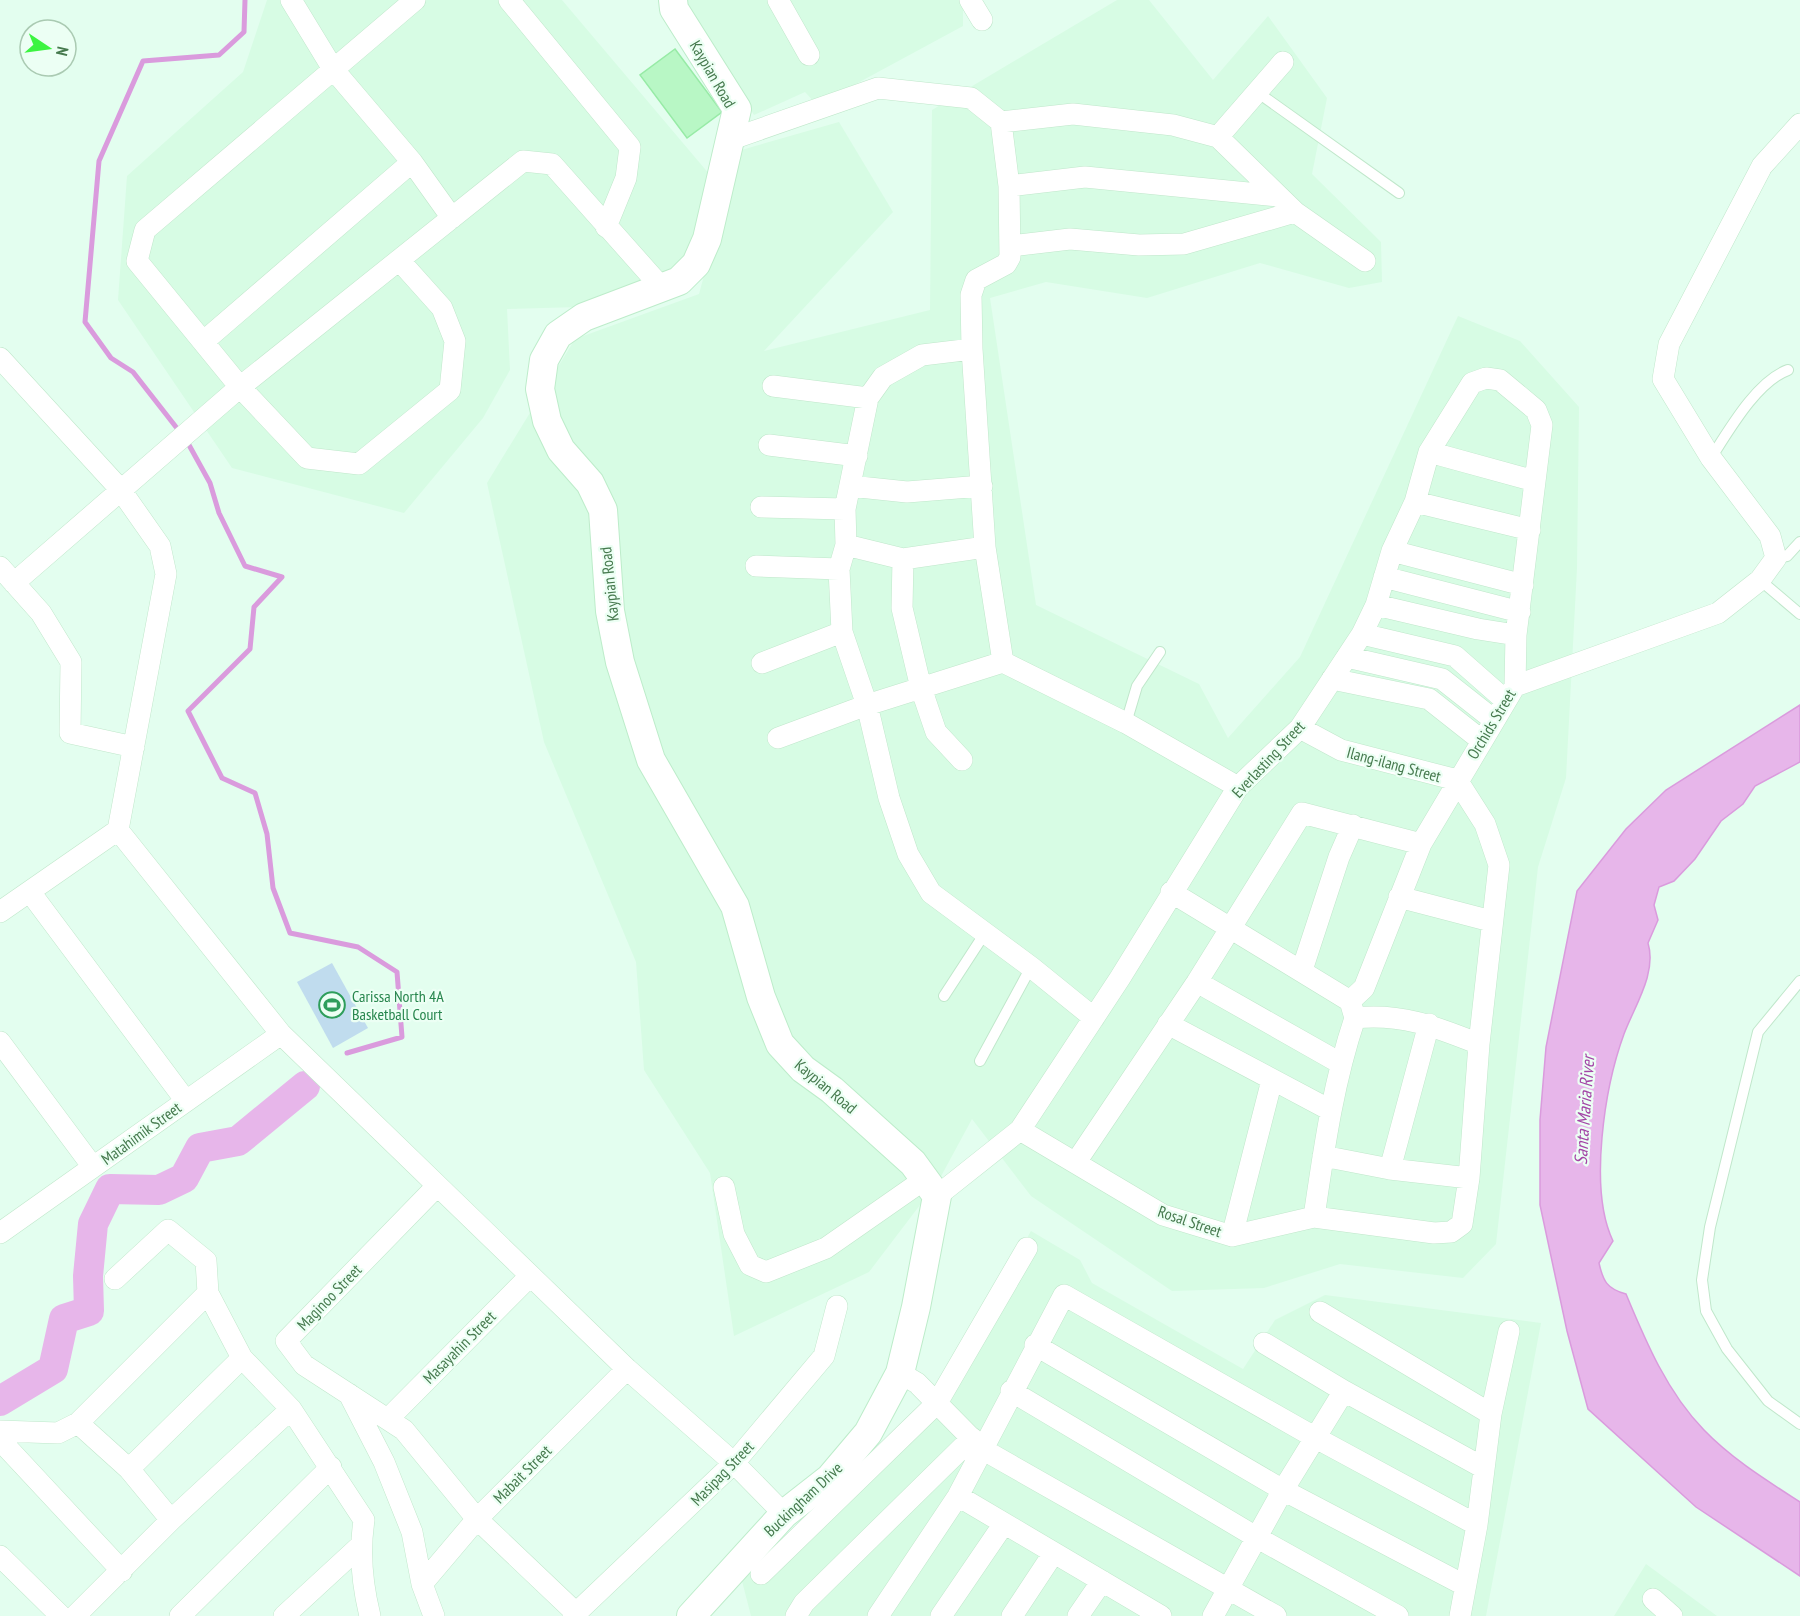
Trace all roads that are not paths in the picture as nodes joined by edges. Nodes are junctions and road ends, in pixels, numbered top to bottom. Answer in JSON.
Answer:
{"nodes":[{"id":1,"x":291,"y":0,"type":"edge"},
{"id":2,"x":415,"y":0,"type":"edge"},
{"id":3,"x":509,"y":0,"type":"edge"},
{"id":4,"x":673,"y":0,"type":"edge"},
{"id":5,"x":778,"y":0,"type":"edge"},
{"id":6,"x":970,"y":0,"type":"edge"},
{"id":7,"x":982,"y":20,"type":"dead end"},
{"id":8,"x":809,"y":55,"type":"dead end"},
{"id":9,"x":1282,"y":62,"type":"dead end"},
{"id":10,"x":333,"y":69,"type":"junction"},
{"id":11,"x":1257,"y":93,"type":"junction"},
{"id":12,"x":1001,"y":122,"type":"junction"},
{"id":13,"x":1800,"y":124,"type":"edge"},
{"id":14,"x":1218,"y":137,"type":"junction"},
{"id":15,"x":729,"y":140,"type":"junction"},
{"id":16,"x":412,"y":162,"type":"junction"},
{"id":17,"x":1009,"y":186,"type":"junction"},
{"id":18,"x":1399,"y":193,"type":"dead end"},
{"id":19,"x":1278,"y":196,"type":"junction"},
{"id":20,"x":1294,"y":212,"type":"junction"},
{"id":21,"x":452,"y":218,"type":"junction"},
{"id":22,"x":606,"y":227,"type":"junction"},
{"id":23,"x":1011,"y":246,"type":"junction"},
{"id":24,"x":399,"y":260,"type":"junction"},
{"id":25,"x":1365,"y":261,"type":"dead end"},
{"id":26,"x":662,"y":288,"type":"junction"},
{"id":27,"x":203,"y":342,"type":"junction"},
{"id":28,"x":972,"y":349,"type":"junction"},
{"id":29,"x":3,"y":368,"type":"edge"},
{"id":30,"x":1788,"y":370,"type":"dead end"},
{"id":31,"x":1486,"y":378,"type":"joint"},
{"id":32,"x":773,"y":386,"type":"dead end"},
{"id":33,"x":240,"y":387,"type":"junction"},
{"id":34,"x":868,"y":398,"type":"junction"},
{"id":35,"x":769,"y":445,"type":"dead end"},
{"id":36,"x":1429,"y":452,"type":"junction"},
{"id":37,"x":857,"y":456,"type":"junction"},
{"id":38,"x":1711,"y":458,"type":"junction"},
{"id":39,"x":1535,"y":481,"type":"junction"},
{"id":40,"x":850,"y":486,"type":"junction"},
{"id":41,"x":982,"y":486,"type":"junction"},
{"id":42,"x":120,"y":489,"type":"junction"},
{"id":43,"x":1415,"y":502,"type":"junction"},
{"id":44,"x":761,"y":507,"type":"dead end"},
{"id":45,"x":845,"y":509,"type":"junction"},
{"id":46,"x":1530,"y":530,"type":"junction"},
{"id":47,"x":1800,"y":542,"type":"edge"},
{"id":48,"x":846,"y":545,"type":"junction"},
{"id":49,"x":986,"y":547,"type":"junction"},
{"id":50,"x":1392,"y":551,"type":"junction"},
{"id":51,"x":1776,"y":558,"type":"junction"},
{"id":52,"x":903,"y":559,"type":"junction"},
{"id":53,"x":756,"y":566,"type":"dead end"},
{"id":54,"x":840,"y":569,"type":"junction"},
{"id":55,"x":7,"y":575,"type":"edge"},
{"id":56,"x":1384,"y":577,"type":"junction"},
{"id":57,"x":1760,"y":580,"type":"junction"},
{"id":58,"x":1524,"y":585,"type":"junction"},
{"id":59,"x":1376,"y":605,"type":"junction"},
{"id":60,"x":1520,"y":612,"type":"junction"},
{"id":61,"x":1800,"y":614,"type":"edge"},
{"id":62,"x":842,"y":632,"type":"junction"},
{"id":63,"x":1362,"y":634,"type":"junction"},
{"id":64,"x":1516,"y":635,"type":"junction"},
{"id":65,"x":1160,"y":652,"type":"dead end"},
{"id":66,"x":1347,"y":657,"type":"junction"},
{"id":67,"x":1004,"y":662,"type":"junction"},
{"id":68,"x":762,"y":663,"type":"dead end"},
{"id":69,"x":1332,"y":679,"type":"junction"},
{"id":70,"x":921,"y":688,"type":"junction"},
{"id":71,"x":1510,"y":693,"type":"junction"},
{"id":72,"x":867,"y":705,"type":"junction"},
{"id":73,"x":1494,"y":720,"type":"junction"},
{"id":74,"x":1126,"y":723,"type":"junction"},
{"id":75,"x":1300,"y":728,"type":"junction"},
{"id":76,"x":778,"y":738,"type":"dead end"},
{"id":77,"x":1481,"y":740,"type":"junction"},
{"id":78,"x":134,"y":747,"type":"junction"},
{"id":79,"x":962,"y":760,"type":"dead end"},
{"id":80,"x":1457,"y":780,"type":"junction"},
{"id":81,"x":1238,"y":787,"type":"junction"},
{"id":82,"x":1353,"y":825,"type":"junction"},
{"id":83,"x":118,"y":830,"type":"junction"},
{"id":84,"x":1421,"y":844,"type":"junction"},
{"id":85,"x":30,"y":892,"type":"junction"},
{"id":86,"x":1171,"y":892,"type":"junction"},
{"id":87,"x":1399,"y":897,"type":"junction"},
{"id":88,"x":0,"y":912,"type":"edge"},
{"id":89,"x":1491,"y":921,"type":"junction"},
{"id":90,"x":1230,"y":928,"type":"junction"},
{"id":91,"x":985,"y":933,"type":"junction"},
{"id":92,"x":1031,"y":967,"type":"junction"},
{"id":93,"x":1302,"y":970,"type":"junction"},
{"id":94,"x":1800,"y":981,"type":"edge"},
{"id":95,"x":1197,"y":982,"type":"junction"},
{"id":96,"x":944,"y":996,"type":"dead end"},
{"id":97,"x":1353,"y":1009,"type":"junction"},
{"id":98,"x":1094,"y":1018,"type":"junction"},
{"id":99,"x":1168,"y":1024,"type":"junction"},
{"id":100,"x":1429,"y":1024,"type":"junction"},
{"id":101,"x":281,"y":1034,"type":"junction"},
{"id":102,"x":0,"y":1042,"type":"edge"},
{"id":103,"x":1479,"y":1044,"type":"junction"},
{"id":104,"x":980,"y":1061,"type":"dead end"},
{"id":105,"x":1340,"y":1063,"type":"junction"},
{"id":106,"x":6,"y":1065,"type":"edge"},
{"id":107,"x":1272,"y":1080,"type":"junction"},
{"id":108,"x":186,"y":1101,"type":"junction"},
{"id":109,"x":1330,"y":1110,"type":"junction"},
{"id":110,"x":1020,"y":1130,"type":"junction"},
{"id":111,"x":1323,"y":1156,"type":"junction"},
{"id":112,"x":1076,"y":1162,"type":"junction"},
{"id":113,"x":93,"y":1167,"type":"junction"},
{"id":114,"x":1390,"y":1169,"type":"junction"},
{"id":115,"x":1469,"y":1178,"type":"junction"},
{"id":116,"x":437,"y":1186,"type":"junction"},
{"id":117,"x":724,"y":1187,"type":"dead end"},
{"id":118,"x":931,"y":1187,"type":"junction"},
{"id":119,"x":1314,"y":1217,"type":"junction"},
{"id":120,"x":0,"y":1233,"type":"edge"},
{"id":121,"x":1232,"y":1236,"type":"junction"},
{"id":122,"x":1027,"y":1248,"type":"dead end"},
{"id":123,"x":530,"y":1276,"type":"junction"},
{"id":124,"x":115,"y":1279,"type":"dead end"},
{"id":125,"x":208,"y":1293,"type":"junction"},
{"id":126,"x":837,"y":1306,"type":"dead end"},
{"id":127,"x":1320,"y":1312,"type":"dead end"},
{"id":128,"x":1509,"y":1331,"type":"dead end"},
{"id":129,"x":1264,"y":1343,"type":"dead end"},
{"id":130,"x":1035,"y":1345,"type":"junction"},
{"id":131,"x":242,"y":1358,"type":"junction"},
{"id":132,"x":627,"y":1369,"type":"junction"},
{"id":133,"x":900,"y":1373,"type":"junction"},
{"id":134,"x":1011,"y":1391,"type":"junction"},
{"id":135,"x":1344,"y":1391,"type":"junction"},
{"id":136,"x":349,"y":1394,"type":"junction"},
{"id":137,"x":937,"y":1403,"type":"junction"},
{"id":138,"x":291,"y":1409,"type":"junction"},
{"id":139,"x":1491,"y":1414,"type":"junction"},
{"id":140,"x":388,"y":1419,"type":"junction"},
{"id":141,"x":78,"y":1423,"type":"junction"},
{"id":142,"x":1800,"y":1424,"type":"edge"},
{"id":143,"x":0,"y":1431,"type":"edge"},
{"id":144,"x":1316,"y":1438,"type":"junction"},
{"id":145,"x":0,"y":1440,"type":"edge"},
{"id":146,"x":977,"y":1444,"type":"junction"},
{"id":147,"x":734,"y":1463,"type":"junction"},
{"id":148,"x":331,"y":1467,"type":"junction"},
{"id":149,"x":1482,"y":1467,"type":"junction"},
{"id":150,"x":129,"y":1469,"type":"junction"},
{"id":151,"x":1283,"y":1490,"type":"junction"},
{"id":152,"x":958,"y":1496,"type":"junction"},
{"id":153,"x":784,"y":1515,"type":"junction"},
{"id":154,"x":477,"y":1519,"type":"junction"},
{"id":155,"x":171,"y":1520,"type":"junction"},
{"id":156,"x":1003,"y":1525,"type":"junction"},
{"id":157,"x":1477,"y":1525,"type":"junction"},
{"id":158,"x":1256,"y":1537,"type":"junction"},
{"id":159,"x":360,"y":1546,"type":"junction"},
{"id":160,"x":1053,"y":1554,"type":"junction"},
{"id":161,"x":0,"y":1556,"type":"edge"},
{"id":162,"x":122,"y":1571,"type":"junction"},
{"id":163,"x":761,"y":1574,"type":"dead end"},
{"id":164,"x":1102,"y":1581,"type":"junction"},
{"id":165,"x":422,"y":1584,"type":"junction"},
{"id":166,"x":1464,"y":1585,"type":"junction"},
{"id":167,"x":1230,"y":1588,"type":"junction"},
{"id":168,"x":1653,"y":1599,"type":"dead end"},
{"id":169,"x":1152,"y":1614,"type":"edge"},
{"id":170,"x":575,"y":1615,"type":"edge"},
{"id":171,"x":61,"y":1616,"type":"edge"},
{"id":172,"x":75,"y":1616,"type":"edge"},
{"id":173,"x":180,"y":1616,"type":"edge"},
{"id":174,"x":284,"y":1616,"type":"edge"},
{"id":175,"x":370,"y":1616,"type":"edge"},
{"id":176,"x":434,"y":1616,"type":"edge"},
{"id":177,"x":691,"y":1616,"type":"edge"},
{"id":178,"x":796,"y":1616,"type":"edge"},
{"id":179,"x":878,"y":1616,"type":"edge"},
{"id":180,"x":942,"y":1616,"type":"edge"},
{"id":181,"x":1012,"y":1616,"type":"edge"},
{"id":182,"x":1078,"y":1616,"type":"edge"},
{"id":183,"x":1212,"y":1616,"type":"edge"},
{"id":184,"x":1276,"y":1616,"type":"edge"},
{"id":185,"x":1398,"y":1616,"type":"edge"},
{"id":186,"x":1460,"y":1616,"type":"edge"},
{"id":187,"x":1672,"y":1616,"type":"edge"}],
"edges":[{"from":1,"to":10,"type":"street"},
{"from":2,"to":10,"type":"street"},
{"from":3,"to":22,"type":"street"},
{"from":4,"to":15,"type":"street","name":"Kaypian Road"},
{"from":5,"to":8,"type":"street"},
{"from":6,"to":7,"type":"street"},
{"from":9,"to":11,"type":"street"},
{"from":10,"to":16,"type":"street"},
{"from":10,"to":27,"type":"street"},
{"from":11,"to":14,"type":"street"},
{"from":11,"to":18,"type":"lane"},
{"from":12,"to":14,"type":"street"},
{"from":12,"to":15,"type":"street"},
{"from":12,"to":17,"type":"street"},
{"from":13,"to":38,"type":"street"},
{"from":14,"to":19,"type":"street"},
{"from":15,"to":26,"type":"street","name":"Kaypian Road"},
{"from":16,"to":21,"type":"street"},
{"from":16,"to":27,"type":"street"},
{"from":17,"to":19,"type":"street"},
{"from":17,"to":23,"type":"street"},
{"from":19,"to":20,"type":"street"},
{"from":20,"to":23,"type":"street"},
{"from":20,"to":25,"type":"street"},
{"from":21,"to":22,"type":"street"},
{"from":21,"to":24,"type":"street"},
{"from":22,"to":26,"type":"street"},
{"from":23,"to":28,"type":"street"},
{"from":24,"to":33,"type":"street"},
{"from":24,"to":33,"type":"street"},
{"from":26,"to":118,"type":"street","name":"Kaypian Road"},
{"from":27,"to":33,"type":"street"},
{"from":28,"to":34,"type":"street"},
{"from":28,"to":41,"type":"street"},
{"from":29,"to":42,"type":"street"},
{"from":30,"to":38,"type":"lane"},
{"from":31,"to":36,"type":"street","name":"Everlasting Street"},
{"from":31,"to":39,"type":"street","name":"Orchids Street"},
{"from":32,"to":34,"type":"street"},
{"from":33,"to":42,"type":"street"},
{"from":34,"to":37,"type":"street"},
{"from":35,"to":37,"type":"street"},
{"from":36,"to":39,"type":"street"},
{"from":36,"to":43,"type":"street","name":"Everlasting Street"},
{"from":37,"to":40,"type":"street"},
{"from":38,"to":51,"type":"street"},
{"from":39,"to":46,"type":"street","name":"Orchids Street"},
{"from":40,"to":41,"type":"street"},
{"from":40,"to":45,"type":"street"},
{"from":41,"to":49,"type":"street"},
{"from":42,"to":55,"type":"street"},
{"from":42,"to":78,"type":"street"},
{"from":43,"to":46,"type":"street"},
{"from":43,"to":50,"type":"street","name":"Everlasting Street"},
{"from":44,"to":45,"type":"street"},
{"from":45,"to":48,"type":"street"},
{"from":46,"to":58,"type":"street","name":"Orchids Street"},
{"from":47,"to":51,"type":"lane"},
{"from":48,"to":52,"type":"street"},
{"from":48,"to":54,"type":"street"},
{"from":49,"to":52,"type":"street"},
{"from":49,"to":67,"type":"street"},
{"from":50,"to":56,"type":"street","name":"Everlasting Street"},
{"from":50,"to":58,"type":"street"},
{"from":51,"to":57,"type":"street"},
{"from":52,"to":70,"type":"street"},
{"from":53,"to":54,"type":"street"},
{"from":54,"to":62,"type":"street"},
{"from":55,"to":78,"type":"street"},
{"from":56,"to":59,"type":"street","name":"Everlasting Street"},
{"from":56,"to":60,"type":"street"},
{"from":57,"to":61,"type":"lane"},
{"from":57,"to":71,"type":"street"},
{"from":58,"to":60,"type":"street","name":"Orchids Street"},
{"from":59,"to":63,"type":"street","name":"Everlasting Street"},
{"from":59,"to":64,"type":"street"},
{"from":60,"to":64,"type":"street","name":"Orchids Street"},
{"from":62,"to":68,"type":"street"},
{"from":62,"to":72,"type":"street"},
{"from":63,"to":66,"type":"street","name":"Everlasting Street"},
{"from":63,"to":71,"type":"street"},
{"from":64,"to":71,"type":"street","name":"Orchids Street"},
{"from":65,"to":74,"type":"lane"},
{"from":66,"to":69,"type":"street","name":"Everlasting Street"},
{"from":66,"to":73,"type":"street"},
{"from":67,"to":70,"type":"street"},
{"from":67,"to":74,"type":"street"},
{"from":69,"to":75,"type":"street","name":"Everlasting Street"},
{"from":69,"to":77,"type":"street"},
{"from":70,"to":72,"type":"street"},
{"from":70,"to":79,"type":"street"},
{"from":71,"to":73,"type":"street","name":"Orchids Street"},
{"from":72,"to":76,"type":"street"},
{"from":72,"to":91,"type":"street"},
{"from":73,"to":77,"type":"street","name":"Orchids Street"},
{"from":74,"to":81,"type":"street"},
{"from":75,"to":80,"type":"street","name":"Ilang-ilang Street"},
{"from":75,"to":81,"type":"street","name":"Everlasting Street"},
{"from":77,"to":80,"type":"street","name":"Orchids Street"},
{"from":78,"to":83,"type":"street"},
{"from":80,"to":84,"type":"street","name":"Orchids Street"},
{"from":80,"to":89,"type":"street"},
{"from":81,"to":86,"type":"street","name":"Everlasting Street"},
{"from":82,"to":84,"type":"street"},
{"from":82,"to":90,"type":"street"},
{"from":82,"to":93,"type":"street"},
{"from":83,"to":85,"type":"street"},
{"from":83,"to":101,"type":"street"},
{"from":84,"to":87,"type":"street","name":"Orchids Street"},
{"from":85,"to":88,"type":"street"},
{"from":85,"to":108,"type":"street"},
{"from":86,"to":90,"type":"street"},
{"from":86,"to":98,"type":"street","name":"Everlasting Street"},
{"from":87,"to":89,"type":"street"},
{"from":87,"to":97,"type":"street","name":"Orchids Street"},
{"from":89,"to":103,"type":"street"},
{"from":90,"to":93,"type":"street"},
{"from":90,"to":95,"type":"street"},
{"from":91,"to":92,"type":"street"},
{"from":91,"to":96,"type":"lane"},
{"from":92,"to":98,"type":"street"},
{"from":92,"to":104,"type":"lane"},
{"from":93,"to":97,"type":"street"},
{"from":94,"to":142,"type":"lane"},
{"from":95,"to":99,"type":"street"},
{"from":95,"to":105,"type":"street"},
{"from":97,"to":100,"type":"street"},
{"from":97,"to":105,"type":"street","name":"Orchids Street"},
{"from":98,"to":110,"type":"street","name":"Everlasting Street"},
{"from":99,"to":107,"type":"street"},
{"from":99,"to":112,"type":"street"},
{"from":100,"to":103,"type":"street"},
{"from":100,"to":114,"type":"street"},
{"from":101,"to":108,"type":"street","name":"Matahimik Street"},
{"from":101,"to":116,"type":"street"},
{"from":102,"to":106,"type":"street"},
{"from":103,"to":115,"type":"street"},
{"from":105,"to":109,"type":"street","name":"Orchids Street"},
{"from":106,"to":113,"type":"street"},
{"from":107,"to":109,"type":"street"},
{"from":107,"to":121,"type":"street"},
{"from":108,"to":113,"type":"street","name":"Matahimik Street"},
{"from":109,"to":111,"type":"street","name":"Orchids Street"},
{"from":110,"to":112,"type":"street","name":"Rosal Street"},
{"from":110,"to":118,"type":"street","name":"Everlasting Street"},
{"from":111,"to":114,"type":"street"},
{"from":111,"to":119,"type":"street","name":"Orchids Street"},
{"from":112,"to":121,"type":"street","name":"Rosal Street"},
{"from":113,"to":120,"type":"street","name":"Matahimik Street"},
{"from":114,"to":115,"type":"street"},
{"from":115,"to":119,"type":"street","name":"Rosal Street"},
{"from":116,"to":123,"type":"street"},
{"from":116,"to":136,"type":"street","name":"Maginoo Street"},
{"from":117,"to":118,"type":"street","name":"Everlasting Street"},
{"from":118,"to":133,"type":"street","name":"Buckingham Drive"},
{"from":119,"to":121,"type":"street","name":"Rosal Street"},
{"from":122,"to":137,"type":"street"},
{"from":123,"to":132,"type":"street"},
{"from":123,"to":140,"type":"street","name":"Masayahin Street"},
{"from":124,"to":125,"type":"street"},
{"from":125,"to":131,"type":"street"},
{"from":125,"to":141,"type":"street"},
{"from":126,"to":147,"type":"street","name":"Masipag Street"},
{"from":127,"to":139,"type":"street"},
{"from":128,"to":139,"type":"street"},
{"from":129,"to":135,"type":"street"},
{"from":130,"to":134,"type":"street"},
{"from":130,"to":144,"type":"street"},
{"from":130,"to":151,"type":"street"},
{"from":131,"to":138,"type":"street"},
{"from":131,"to":150,"type":"street"},
{"from":132,"to":147,"type":"street"},
{"from":132,"to":154,"type":"street","name":"Mabait Street"},
{"from":133,"to":137,"type":"street"},
{"from":133,"to":153,"type":"street","name":"Buckingham Drive"},
{"from":134,"to":146,"type":"street"},
{"from":134,"to":158,"type":"street"},
{"from":135,"to":144,"type":"street"},
{"from":135,"to":149,"type":"street"},
{"from":136,"to":140,"type":"street","name":"Maginoo Street"},
{"from":136,"to":165,"type":"street"},
{"from":137,"to":146,"type":"street"},
{"from":137,"to":163,"type":"street"},
{"from":138,"to":148,"type":"street"},
{"from":138,"to":155,"type":"street"},
{"from":139,"to":149,"type":"street"},
{"from":140,"to":154,"type":"street","name":"Maginoo Street"},
{"from":141,"to":143,"type":"street"},
{"from":141,"to":150,"type":"street"},
{"from":144,"to":151,"type":"street"},
{"from":144,"to":157,"type":"street"},
{"from":145,"to":162,"type":"street"},
{"from":146,"to":152,"type":"street"},
{"from":146,"to":167,"type":"street"},
{"from":146,"to":178,"type":"street"},
{"from":147,"to":153,"type":"street"},
{"from":147,"to":170,"type":"street","name":"Masipag Street"},
{"from":148,"to":159,"type":"street"},
{"from":148,"to":173,"type":"street"},
{"from":149,"to":157,"type":"street"},
{"from":150,"to":155,"type":"street"},
{"from":151,"to":158,"type":"street"},
{"from":151,"to":166,"type":"street"},
{"from":152,"to":156,"type":"street"},
{"from":152,"to":179,"type":"street"},
{"from":153,"to":177,"type":"street","name":"Buckingham Drive"},
{"from":154,"to":165,"type":"street","name":"Mabait Street"},
{"from":154,"to":170,"type":"street","name":"Maginoo Street"},
{"from":155,"to":162,"type":"street"},
{"from":156,"to":160,"type":"street"},
{"from":156,"to":180,"type":"street"},
{"from":157,"to":166,"type":"street"},
{"from":158,"to":167,"type":"street"},
{"from":158,"to":185,"type":"street"},
{"from":159,"to":174,"type":"street"},
{"from":159,"to":175,"type":"street"},
{"from":160,"to":164,"type":"street"},
{"from":160,"to":181,"type":"street"},
{"from":161,"to":171,"type":"street"},
{"from":162,"to":172,"type":"street"},
{"from":164,"to":169,"type":"street"},
{"from":164,"to":182,"type":"street"},
{"from":165,"to":176,"type":"street"},
{"from":166,"to":186,"type":"street"},
{"from":167,"to":183,"type":"street"},
{"from":167,"to":184,"type":"street"},
{"from":168,"to":187,"type":"street"}]}
